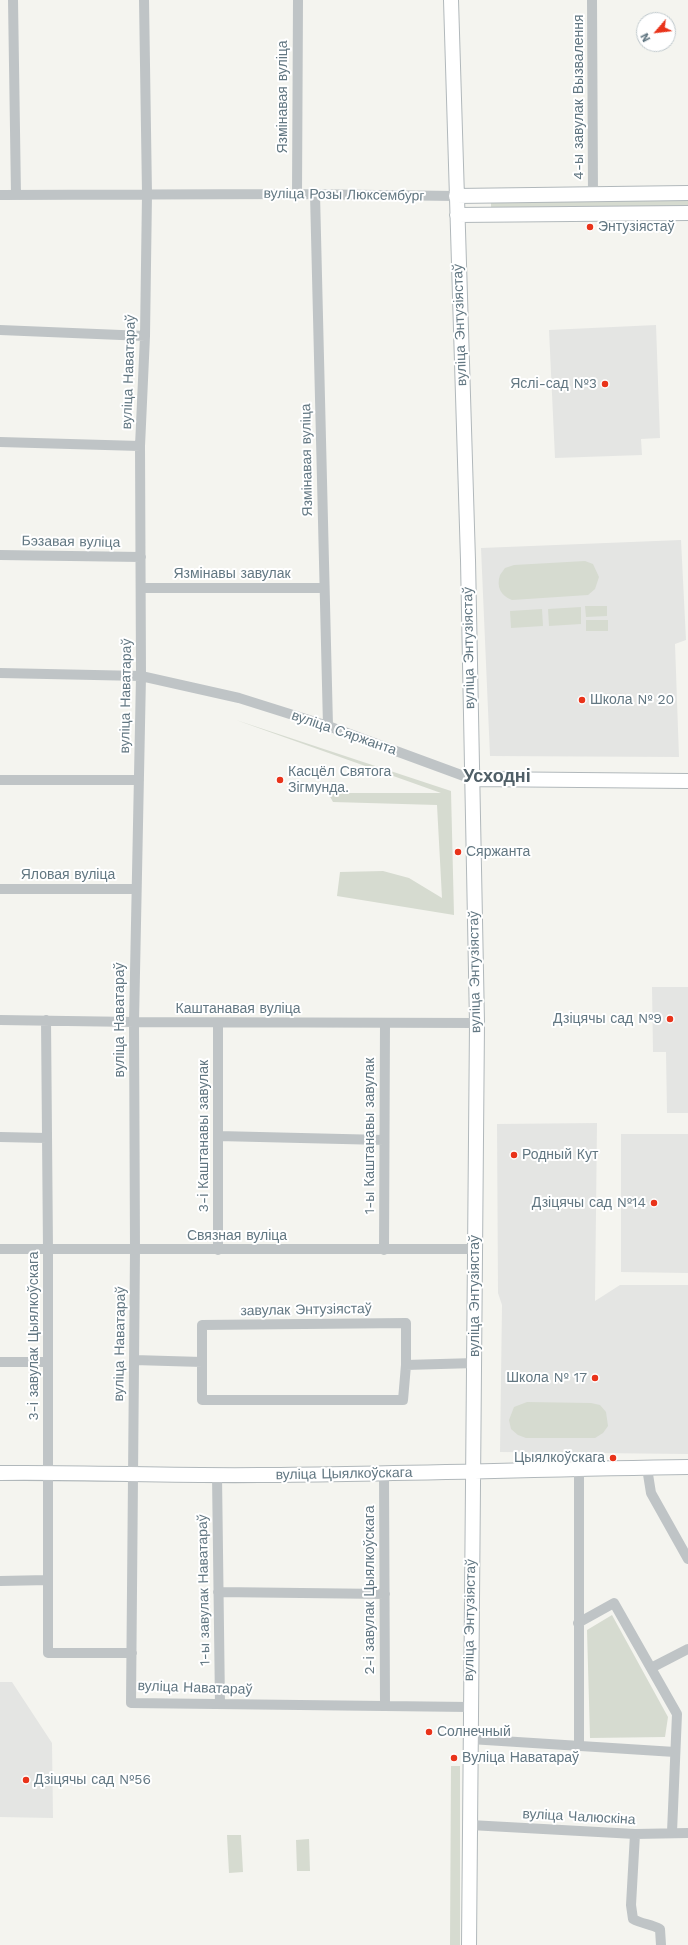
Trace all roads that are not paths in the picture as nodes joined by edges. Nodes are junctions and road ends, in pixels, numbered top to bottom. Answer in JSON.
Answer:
{"nodes":[{"id":1,"x":13,"y":0,"type":"edge"},
{"id":2,"x":144,"y":0,"type":"edge"},
{"id":3,"x":298,"y":0,"type":"edge"},
{"id":4,"x":451,"y":0,"type":"edge"},
{"id":5,"x":592,"y":0,"type":"edge"},
{"id":6,"x":147,"y":194,"type":"junction"},
{"id":7,"x":297,"y":194,"type":"junction"},
{"id":8,"x":315,"y":194,"type":"junction"},
{"id":9,"x":688,"y":194,"type":"edge"},
{"id":10,"x":0,"y":195,"type":"edge"},
{"id":11,"x":16,"y":195,"type":"junction"},
{"id":12,"x":593,"y":195,"type":"junction"},
{"id":13,"x":456,"y":196,"type":"junction"},
{"id":14,"x":688,"y":213,"type":"edge"},
{"id":15,"x":457,"y":215,"type":"junction"},
{"id":16,"x":0,"y":330,"type":"edge"},
{"id":17,"x":145,"y":336,"type":"junction"},
{"id":18,"x":0,"y":442,"type":"edge"},
{"id":19,"x":140,"y":446,"type":"junction"},
{"id":20,"x":0,"y":555,"type":"edge"},
{"id":21,"x":141,"y":557,"type":"junction"},
{"id":22,"x":141,"y":588,"type":"junction"},
{"id":23,"x":323,"y":588,"type":"junction"},
{"id":24,"x":0,"y":673,"type":"edge"},
{"id":25,"x":141,"y":676,"type":"junction"},
{"id":26,"x":328,"y":726,"type":"junction"},
{"id":27,"x":472,"y":779,"type":"junction"},
{"id":28,"x":0,"y":780,"type":"edge"},
{"id":29,"x":138,"y":780,"type":"junction"},
{"id":30,"x":688,"y":780,"type":"edge"},
{"id":31,"x":0,"y":889,"type":"edge"},
{"id":32,"x":135,"y":889,"type":"junction"},
{"id":33,"x":0,"y":1020,"type":"edge"},
{"id":34,"x":46,"y":1020,"type":"junction"},
{"id":35,"x":134,"y":1022,"type":"junction"},
{"id":36,"x":218,"y":1023,"type":"junction"},
{"id":37,"x":385,"y":1023,"type":"junction"},
{"id":38,"x":477,"y":1023,"type":"junction"},
{"id":39,"x":0,"y":1136,"type":"edge"},
{"id":40,"x":218,"y":1136,"type":"junction"},
{"id":41,"x":47,"y":1138,"type":"junction"},
{"id":42,"x":384,"y":1140,"type":"junction"},
{"id":43,"x":0,"y":1249,"type":"edge"},
{"id":44,"x":475,"y":1249,"type":"junction"},
{"id":45,"x":48,"y":1250,"type":"junction"},
{"id":46,"x":135,"y":1250,"type":"junction"},
{"id":47,"x":218,"y":1250,"type":"junction"},
{"id":48,"x":384,"y":1250,"type":"junction"},
{"id":49,"x":134,"y":1360,"type":"junction"},
{"id":50,"x":0,"y":1362,"type":"edge"},
{"id":51,"x":48,"y":1362,"type":"junction"},
{"id":52,"x":202,"y":1362,"type":"junction"},
{"id":53,"x":475,"y":1363,"type":"junction"},
{"id":54,"x":406,"y":1365,"type":"junction"},
{"id":55,"x":688,"y":1467,"type":"edge"},
{"id":56,"x":579,"y":1468,"type":"junction"},
{"id":57,"x":647,"y":1468,"type":"junction"},
{"id":58,"x":472,"y":1471,"type":"junction"},
{"id":59,"x":47,"y":1472,"type":"junction"},
{"id":60,"x":0,"y":1473,"type":"edge"},
{"id":61,"x":133,"y":1474,"type":"junction"},
{"id":62,"x":384,"y":1474,"type":"junction"},
{"id":63,"x":217,"y":1475,"type":"junction"},
{"id":64,"x":688,"y":1559,"type":"edge"},
{"id":65,"x":48,"y":1580,"type":"junction"},
{"id":66,"x":0,"y":1581,"type":"edge"},
{"id":67,"x":218,"y":1592,"type":"junction"},
{"id":68,"x":384,"y":1594,"type":"junction"},
{"id":69,"x":578,"y":1623,"type":"junction"},
{"id":70,"x":688,"y":1649,"type":"edge"},
{"id":71,"x":132,"y":1653,"type":"junction"},
{"id":72,"x":651,"y":1668,"type":"junction"},
{"id":73,"x":220,"y":1704,"type":"junction"},
{"id":74,"x":385,"y":1706,"type":"junction"},
{"id":75,"x":470,"y":1707,"type":"junction"},
{"id":76,"x":470,"y":1739,"type":"junction"},
{"id":77,"x":579,"y":1746,"type":"junction"},
{"id":78,"x":675,"y":1752,"type":"junction"},
{"id":79,"x":470,"y":1825,"type":"junction"},
{"id":80,"x":672,"y":1832,"type":"junction"},
{"id":81,"x":688,"y":1833,"type":"edge"},
{"id":82,"x":635,"y":1834,"type":"junction"},
{"id":83,"x":469,"y":1945,"type":"edge"},
{"id":84,"x":661,"y":1945,"type":"edge"}],
"edges":[{"from":1,"to":11,"type":"street"},
{"from":2,"to":6,"type":"street","name":"вуліца Наватараў"},
{"from":3,"to":7,"type":"street","name":"Язмінавая вуліца"},
{"from":4,"to":13,"type":"main road","name":"вуліца Энтузіястаў"},
{"from":5,"to":12,"type":"street","name":"4-ы завулак Вызвалення"},
{"from":6,"to":7,"type":"street","name":"вуліца Розы Люксембург"},
{"from":6,"to":11,"type":"street","name":"вуліца Розы Люксембург"},
{"from":6,"to":17,"type":"street","name":"вуліца Наватараў"},
{"from":7,"to":8,"type":"street","name":"вуліца Розы Люксембург"},
{"from":8,"to":13,"type":"street","name":"вуліца Розы Люксембург"},
{"from":8,"to":23,"type":"street","name":"Язмінавая вуліца"},
{"from":9,"to":12,"type":"main road","name":"вуліца Розы Люксембург"},
{"from":10,"to":11,"type":"street","name":"вуліца Розы Люксембург"},
{"from":12,"to":13,"type":"main road","name":"вуліца Розы Люксембург"},
{"from":13,"to":15,"type":"main road","name":"вуліца Энтузіястаў"},
{"from":14,"to":15,"type":"main road"},
{"from":15,"to":27,"type":"main road","name":"вуліца Энтузіястаў"},
{"from":16,"to":17,"type":"street"},
{"from":17,"to":19,"type":"street","name":"вуліца Наватараў"},
{"from":18,"to":19,"type":"street"},
{"from":19,"to":21,"type":"street","name":"вуліца Наватараў"},
{"from":20,"to":21,"type":"street","name":"Бэзавая вуліца"},
{"from":21,"to":22,"type":"street","name":"вуліца Наватараў"},
{"from":22,"to":23,"type":"street","name":"Язмінавы завулак"},
{"from":22,"to":25,"type":"street","name":"вуліца Наватараў"},
{"from":23,"to":26,"type":"street","name":"Язмінавая вуліца"},
{"from":24,"to":25,"type":"street","name":"вуліца Сяржанта"},
{"from":25,"to":26,"type":"street","name":"вуліца Сяржанта"},
{"from":25,"to":29,"type":"street","name":"вуліца Наватараў"},
{"from":26,"to":27,"type":"street","name":"вуліца Сяржанта"},
{"from":27,"to":30,"type":"main road","name":"вуліца Сяржанта"},
{"from":27,"to":38,"type":"main road","name":"вуліца Энтузіястаў"},
{"from":28,"to":29,"type":"street"},
{"from":29,"to":32,"type":"street","name":"вуліца Наватараў"},
{"from":31,"to":32,"type":"street","name":"Яловая вуліца"},
{"from":32,"to":35,"type":"street","name":"вуліца Наватараў"},
{"from":33,"to":34,"type":"street","name":"Каштанавая вуліца"},
{"from":34,"to":35,"type":"street","name":"Каштанавая вуліца"},
{"from":34,"to":41,"type":"street","name":"3-і завулак Цыялкоўскага"},
{"from":35,"to":36,"type":"street","name":"Каштанавая вуліца"},
{"from":35,"to":46,"type":"street","name":"вуліца Наватараў"},
{"from":36,"to":37,"type":"street","name":"Каштанавая вуліца"},
{"from":36,"to":40,"type":"street","name":"3-і Каштанавы завулак"},
{"from":37,"to":38,"type":"street","name":"Каштанавая вуліца"},
{"from":37,"to":42,"type":"street","name":"1-ы Каштанавы завулак"},
{"from":38,"to":44,"type":"main road","name":"вуліца Энтузіястаў"},
{"from":39,"to":41,"type":"street"},
{"from":40,"to":42,"type":"street"},
{"from":40,"to":47,"type":"street","name":"3-і Каштанавы завулак"},
{"from":41,"to":45,"type":"street","name":"3-і завулак Цыялкоўскага"},
{"from":42,"to":48,"type":"street","name":"1-ы Каштанавы завулак"},
{"from":43,"to":45,"type":"street","name":"Связная вуліца"},
{"from":44,"to":48,"type":"street","name":"Связная вуліца"},
{"from":44,"to":53,"type":"main road","name":"вуліца Энтузіястаў"},
{"from":45,"to":46,"type":"street","name":"Связная вуліца"},
{"from":45,"to":51,"type":"street","name":"3-і завулак Цыялкоўскага"},
{"from":46,"to":47,"type":"street","name":"Связная вуліца"},
{"from":46,"to":49,"type":"street","name":"вуліца Наватараў"},
{"from":47,"to":48,"type":"street","name":"Связная вуліца"},
{"from":49,"to":52,"type":"street"},
{"from":49,"to":61,"type":"street","name":"вуліца Наватараў"},
{"from":50,"to":51,"type":"street"},
{"from":51,"to":59,"type":"street","name":"3-і завулак Цыялкоўскага"},
{"from":52,"to":54,"type":"street","name":"завулак Энтузіястаў"},
{"from":52,"to":54,"type":"street","name":"завулак Энтузіястаў"},
{"from":53,"to":54,"type":"street"},
{"from":53,"to":58,"type":"main road","name":"вуліца Энтузіястаў"},
{"from":55,"to":57,"type":"main road","name":"вуліца Цыялкоўскага"},
{"from":56,"to":57,"type":"main road","name":"вуліца Цыялкоўскага"},
{"from":56,"to":58,"type":"main road","name":"вуліца Цыялкоўскага"},
{"from":56,"to":69,"type":"street"},
{"from":57,"to":64,"type":"street"},
{"from":58,"to":62,"type":"main road","name":"вуліца Цыялкоўскага"},
{"from":58,"to":75,"type":"main road","name":"вуліца Энтузіястаў"},
{"from":59,"to":60,"type":"main road","name":"вуліца Цыялкоўскага"},
{"from":59,"to":61,"type":"main road","name":"вуліца Цыялкоўскага"},
{"from":59,"to":65,"type":"street","name":"3-і завулак Цыялкоўскага"},
{"from":61,"to":63,"type":"main road","name":"вуліца Цыялкоўскага"},
{"from":61,"to":71,"type":"street","name":"вуліца Наватараў"},
{"from":62,"to":63,"type":"main road","name":"вуліца Цыялкоўскага"},
{"from":62,"to":68,"type":"street","name":"2-і завулак Цыялкоўскага"},
{"from":63,"to":67,"type":"street","name":"1-ы завулак Наватараў"},
{"from":65,"to":66,"type":"street"},
{"from":65,"to":71,"type":"street","name":"3-і завулак Цыялкоўскага"},
{"from":67,"to":68,"type":"street"},
{"from":67,"to":73,"type":"street","name":"1-ы завулак Наватараў"},
{"from":68,"to":74,"type":"street","name":"2-і завулак Цыялкоўскага"},
{"from":69,"to":72,"type":"street"},
{"from":69,"to":77,"type":"street"},
{"from":70,"to":72,"type":"street"},
{"from":71,"to":73,"type":"street","name":"вуліца Наватараў"},
{"from":72,"to":78,"type":"street"},
{"from":73,"to":74,"type":"street","name":"вуліца Наватараў"},
{"from":74,"to":75,"type":"street","name":"вуліца Наватараў"},
{"from":75,"to":76,"type":"main road","name":"вуліца Энтузіястаў"},
{"from":76,"to":77,"type":"street"},
{"from":76,"to":79,"type":"main road","name":"вуліца Энтузіястаў"},
{"from":77,"to":78,"type":"street"},
{"from":78,"to":80,"type":"street"},
{"from":79,"to":82,"type":"street","name":"вуліца Чалюскіна"},
{"from":79,"to":83,"type":"main road","name":"вуліца Энтузіястаў"},
{"from":80,"to":81,"type":"street","name":"вуліца Чалюскіна"},
{"from":80,"to":82,"type":"street","name":"вуліца Чалюскіна"},
{"from":82,"to":84,"type":"street"}]}
